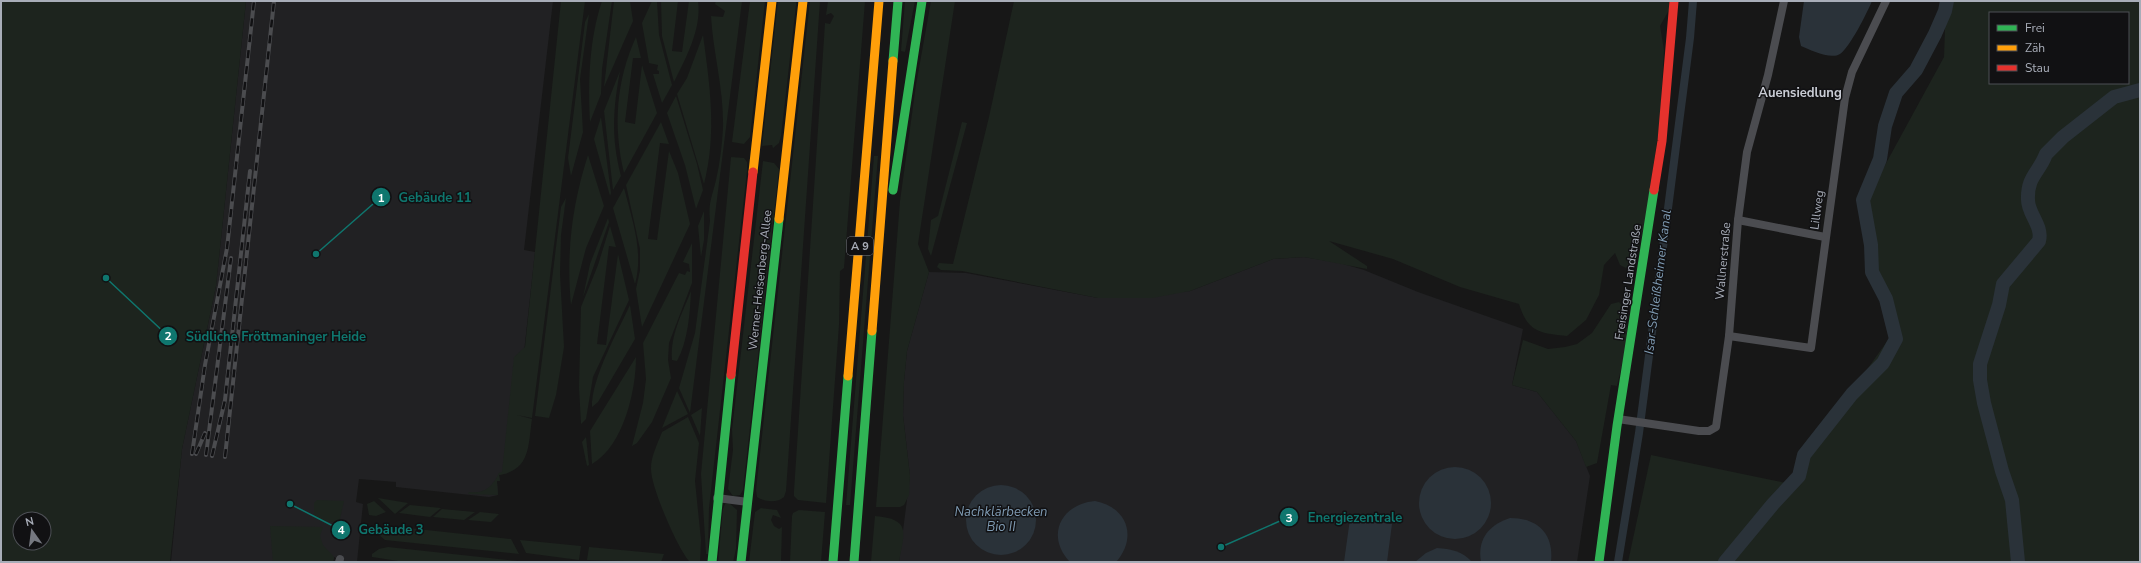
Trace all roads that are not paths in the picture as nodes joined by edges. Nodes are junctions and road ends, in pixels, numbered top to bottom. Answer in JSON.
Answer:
{"nodes":[{"id":1,"x":772,"y":1,"type":"edge"},
{"id":2,"x":803,"y":1,"type":"edge"},
{"id":3,"x":879,"y":1,"type":"edge"},
{"id":4,"x":898,"y":1,"type":"edge"},
{"id":5,"x":922,"y":1,"type":"edge"},
{"id":6,"x":1784,"y":1,"type":"edge"},
{"id":7,"x":1886,"y":1,"type":"edge"},
{"id":8,"x":1674,"y":3,"type":"edge"},
{"id":9,"x":1738,"y":220,"type":"junction"},
{"id":10,"x":1825,"y":237,"type":"junction"},
{"id":11,"x":875,"y":280,"type":"junction"},
{"id":12,"x":1729,"y":336,"type":"junction"},
{"id":13,"x":1618,"y":419,"type":"junction"},
{"id":14,"x":717,"y":498,"type":"junction"},
{"id":15,"x":748,"y":502,"type":"junction"},
{"id":16,"x":712,"y":561,"type":"edge"},
{"id":17,"x":741,"y":562,"type":"edge"},
{"id":18,"x":833,"y":562,"type":"edge"},
{"id":19,"x":854,"y":562,"type":"edge"},
{"id":20,"x":1599,"y":562,"type":"edge"}],
"edges":[{"from":1,"to":14,"type":"main road","name":"Werner-Heisenberg-Allee"},
{"from":2,"to":15,"type":"main road","name":"Werner-Heisenberg-Allee"},
{"from":3,"to":18,"type":"main road","number":"A 9"},
{"from":4,"to":11,"type":"main road","number":"A 9"},
{"from":5,"to":11,"type":"main road"},
{"from":6,"to":9,"type":"street","name":"Wallnerstraße"},
{"from":7,"to":10,"type":"street","name":"Lillweg"},
{"from":8,"to":13,"type":"main road","name":"Freisinger Landstraße"},
{"from":9,"to":10,"type":"street"},
{"from":9,"to":12,"type":"street","name":"Wallnerstraße"},
{"from":10,"to":12,"type":"street","name":"Lillweg"},
{"from":11,"to":19,"type":"main road","number":"A 9"},
{"from":12,"to":13,"type":"street","name":"Wallnerstraße"},
{"from":13,"to":20,"type":"main road","name":"Freisinger Landstraße"},
{"from":14,"to":15,"type":"street"},
{"from":14,"to":16,"type":"main road","name":"Werner-Heisenberg-Allee"},
{"from":15,"to":17,"type":"main road","name":"Werner-Heisenberg-Allee"}]}
